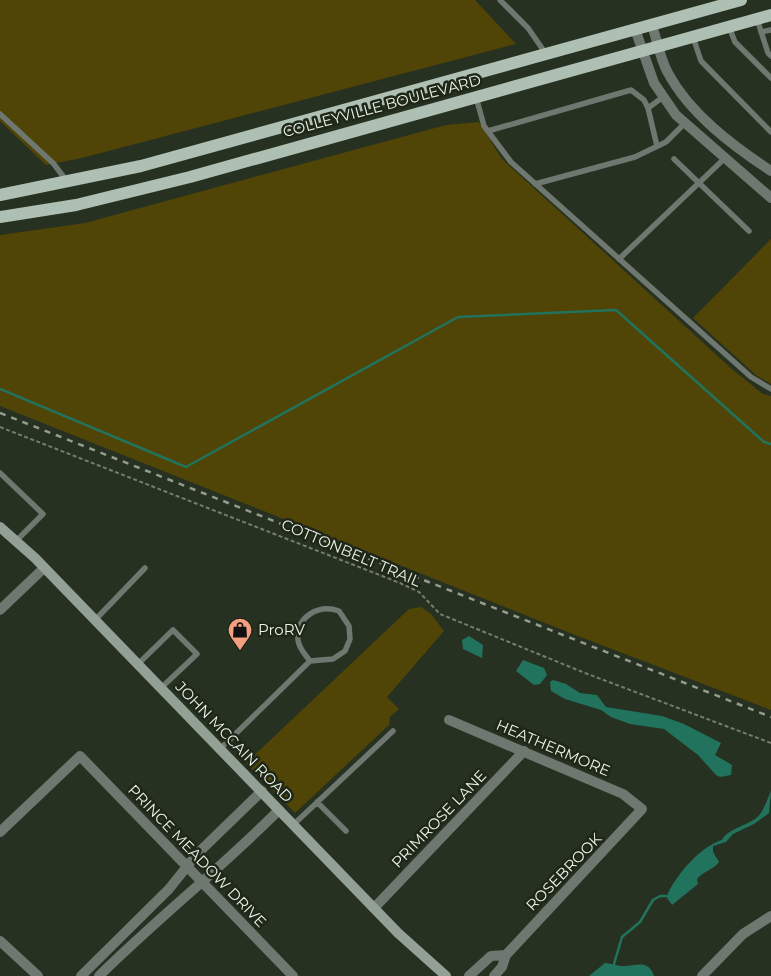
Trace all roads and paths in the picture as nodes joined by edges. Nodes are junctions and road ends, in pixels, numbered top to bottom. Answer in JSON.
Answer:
{"nodes":[{"id":1,"x":510,"y":0,"type":"edge"},
{"id":2,"x":741,"y":0,"type":"edge"},
{"id":3,"x":502,"y":2,"type":"edge"},
{"id":4,"x":708,"y":4,"type":"edge"},
{"id":5,"x":771,"y":15,"type":"edge"},
{"id":6,"x":757,"y":19,"type":"junction"},
{"id":7,"x":652,"y":25,"type":"junction"},
{"id":8,"x":729,"y":27,"type":"junction"},
{"id":9,"x":635,"y":29,"type":"junction"},
{"id":10,"x":771,"y":30,"type":"edge"},
{"id":11,"x":761,"y":32,"type":"junction"},
{"id":12,"x":693,"y":37,"type":"junction"},
{"id":13,"x":659,"y":46,"type":"junction"},
{"id":14,"x":642,"y":51,"type":"junction"},
{"id":15,"x":546,"y":54,"type":"junction"},
{"id":16,"x":771,"y":56,"type":"edge"},
{"id":17,"x":771,"y":78,"type":"edge"},
{"id":18,"x":476,"y":97,"type":"junction"},
{"id":19,"x":663,"y":97,"type":"junction"},
{"id":20,"x":648,"y":108,"type":"junction"},
{"id":21,"x":0,"y":114,"type":"edge"},
{"id":22,"x":310,"y":120,"type":"junction"},
{"id":23,"x":685,"y":124,"type":"junction"},
{"id":24,"x":488,"y":132,"type":"junction"},
{"id":25,"x":771,"y":132,"type":"edge"},
{"id":26,"x":316,"y":141,"type":"junction"},
{"id":27,"x":657,"y":146,"type":"junction"},
{"id":28,"x":736,"y":146,"type":"junction"},
{"id":29,"x":725,"y":158,"type":"junction"},
{"id":30,"x":674,"y":159,"type":"dead end"},
{"id":31,"x":771,"y":171,"type":"edge"},
{"id":32,"x":68,"y":182,"type":"junction"},
{"id":33,"x":698,"y":183,"type":"junction"},
{"id":34,"x":535,"y":184,"type":"junction"},
{"id":35,"x":0,"y":195,"type":"edge"},
{"id":36,"x":771,"y":198,"type":"edge"},
{"id":37,"x":0,"y":217,"type":"edge"},
{"id":38,"x":749,"y":231,"type":"dead end"},
{"id":39,"x":618,"y":259,"type":"junction"},
{"id":40,"x":771,"y":389,"type":"edge"},
{"id":41,"x":0,"y":427,"type":"edge"},
{"id":42,"x":0,"y":473,"type":"edge"},
{"id":43,"x":0,"y":527,"type":"edge"},
{"id":44,"x":16,"y":541,"type":"junction"},
{"id":45,"x":44,"y":568,"type":"junction"},
{"id":46,"x":145,"y":568,"type":"dead end"},
{"id":47,"x":0,"y":610,"type":"edge"},
{"id":48,"x":95,"y":620,"type":"junction"},
{"id":49,"x":310,"y":660,"type":"junction"},
{"id":50,"x":138,"y":664,"type":"junction"},
{"id":51,"x":161,"y":688,"type":"junction"},
{"id":52,"x":449,"y":720,"type":"dead end"},
{"id":53,"x":393,"y":731,"type":"dead end"},
{"id":54,"x":771,"y":743,"type":"edge"},
{"id":55,"x":220,"y":749,"type":"junction"},
{"id":56,"x":524,"y":751,"type":"junction"},
{"id":57,"x":262,"y":791,"type":"junction"},
{"id":58,"x":317,"y":802,"type":"junction"},
{"id":59,"x":642,"y":809,"type":"joint"},
{"id":60,"x":278,"y":810,"type":"junction"},
{"id":61,"x":293,"y":825,"type":"junction"},
{"id":62,"x":346,"y":831,"type":"dead end"},
{"id":63,"x":0,"y":832,"type":"edge"},
{"id":64,"x":186,"y":867,"type":"junction"},
{"id":65,"x":201,"y":883,"type":"junction"},
{"id":66,"x":374,"y":907,"type":"junction"},
{"id":67,"x":771,"y":916,"type":"edge"},
{"id":68,"x":0,"y":941,"type":"edge"},
{"id":69,"x":506,"y":955,"type":"junction"},
{"id":70,"x":38,"y":976,"type":"edge"},
{"id":71,"x":81,"y":976,"type":"edge"},
{"id":72,"x":99,"y":976,"type":"edge"},
{"id":73,"x":293,"y":976,"type":"edge"},
{"id":74,"x":446,"y":976,"type":"edge"},
{"id":75,"x":469,"y":976,"type":"edge"},
{"id":76,"x":494,"y":976,"type":"edge"},
{"id":77,"x":702,"y":976,"type":"edge"}],
"edges":[{"from":1,"to":3,"type":"lane"},
{"from":2,"to":4,"type":"main road","name":"COLLEYVILLE BOULEVARD"},
{"from":3,"to":15,"type":"lane"},
{"from":4,"to":7,"type":"main road","name":"COLLEYVILLE BOULEVARD"},
{"from":5,"to":6,"type":"main road","name":"COLLEYVILLE BOULEVARD"},
{"from":6,"to":8,"type":"main road","name":"COLLEYVILLE BOULEVARD"},
{"from":6,"to":11,"type":"lane"},
{"from":7,"to":9,"type":"main road","name":"COLLEYVILLE BOULEVARD"},
{"from":7,"to":13,"type":"street"},
{"from":8,"to":12,"type":"main road","name":"COLLEYVILLE BOULEVARD"},
{"from":8,"to":17,"type":"lane"},
{"from":9,"to":14,"type":"street"},
{"from":9,"to":15,"type":"main road","name":"COLLEYVILLE BOULEVARD"},
{"from":10,"to":11,"type":"lane"},
{"from":11,"to":16,"type":"lane"},
{"from":12,"to":13,"type":"main road","name":"COLLEYVILLE BOULEVARD"},
{"from":12,"to":25,"type":"lane"},
{"from":13,"to":14,"type":"main road","name":"COLLEYVILLE BOULEVARD"},
{"from":13,"to":28,"type":"street"},
{"from":14,"to":18,"type":"main road","name":"COLLEYVILLE BOULEVARD"},
{"from":14,"to":19,"type":"street"},
{"from":15,"to":22,"type":"main road","name":"COLLEYVILLE BOULEVARD"},
{"from":18,"to":24,"type":"lane"},
{"from":18,"to":26,"type":"main road","name":"COLLEYVILLE BOULEVARD"},
{"from":19,"to":20,"type":"lane"},
{"from":19,"to":23,"type":"street"},
{"from":20,"to":24,"type":"lane"},
{"from":20,"to":27,"type":"lane"},
{"from":21,"to":32,"type":"lane"},
{"from":22,"to":26,"type":"main road"},
{"from":22,"to":32,"type":"main road","name":"COLLEYVILLE BOULEVARD"},
{"from":23,"to":27,"type":"lane"},
{"from":23,"to":29,"type":"street"},
{"from":24,"to":34,"type":"lane"},
{"from":26,"to":37,"type":"main road","name":"COLLEYVILLE BOULEVARD"},
{"from":27,"to":34,"type":"lane"},
{"from":28,"to":29,"type":"street"},
{"from":28,"to":31,"type":"street"},
{"from":29,"to":33,"type":"lane"},
{"from":29,"to":36,"type":"street"},
{"from":30,"to":33,"type":"lane"},
{"from":32,"to":35,"type":"main road","name":"COLLEYVILLE BOULEVARD"},
{"from":33,"to":38,"type":"lane"},
{"from":33,"to":39,"type":"lane"},
{"from":34,"to":39,"type":"lane"},
{"from":39,"to":40,"type":"lane"},
{"from":41,"to":54,"type":"path","name":"COTTONBELT TRAIL"},
{"from":42,"to":44,"type":"lane"},
{"from":43,"to":44,"type":"main road","name":"JOHN MCCAIN ROAD"},
{"from":44,"to":45,"type":"main road","name":"JOHN MCCAIN ROAD"},
{"from":45,"to":47,"type":"street"},
{"from":45,"to":48,"type":"main road","name":"JOHN MCCAIN ROAD"},
{"from":46,"to":48,"type":"lane"},
{"from":48,"to":50,"type":"main road","name":"JOHN MCCAIN ROAD"},
{"from":49,"to":49,"type":"lane"},
{"from":49,"to":55,"type":"lane"},
{"from":50,"to":51,"type":"main road","name":"JOHN MCCAIN ROAD"},
{"from":50,"to":51,"type":"lane"},
{"from":51,"to":55,"type":"main road","name":"JOHN MCCAIN ROAD"},
{"from":52,"to":56,"type":"street","name":"HEATHERMORE"},
{"from":53,"to":58,"type":"lane"},
{"from":55,"to":57,"type":"main road","name":"JOHN MCCAIN ROAD"},
{"from":56,"to":59,"type":"street","name":"HEATHERMORE"},
{"from":56,"to":66,"type":"street","name":"PRIMROSE LANE"},
{"from":57,"to":60,"type":"main road","name":"JOHN MCCAIN ROAD"},
{"from":57,"to":64,"type":"street"},
{"from":58,"to":61,"type":"lane"},
{"from":58,"to":62,"type":"lane"},
{"from":59,"to":69,"type":"street","name":"ROSEBROOK"},
{"from":60,"to":61,"type":"main road","name":"JOHN MCCAIN ROAD"},
{"from":60,"to":65,"type":"street"},
{"from":61,"to":66,"type":"main road","name":"JOHN MCCAIN ROAD"},
{"from":63,"to":64,"type":"street","name":"PRINCE MEADOW DRIVE"},
{"from":64,"to":65,"type":"street","name":"PRINCE MEADOW DRIVE"},
{"from":64,"to":71,"type":"street"},
{"from":65,"to":72,"type":"street"},
{"from":65,"to":73,"type":"street","name":"PRINCE MEADOW DRIVE"},
{"from":66,"to":74,"type":"main road","name":"JOHN MCCAIN ROAD"},
{"from":67,"to":77,"type":"street"},
{"from":68,"to":70,"type":"street"},
{"from":69,"to":75,"type":"street","name":"ROSEBROOK"},
{"from":69,"to":76,"type":"street","name":"ROSEBROOK"}]}
